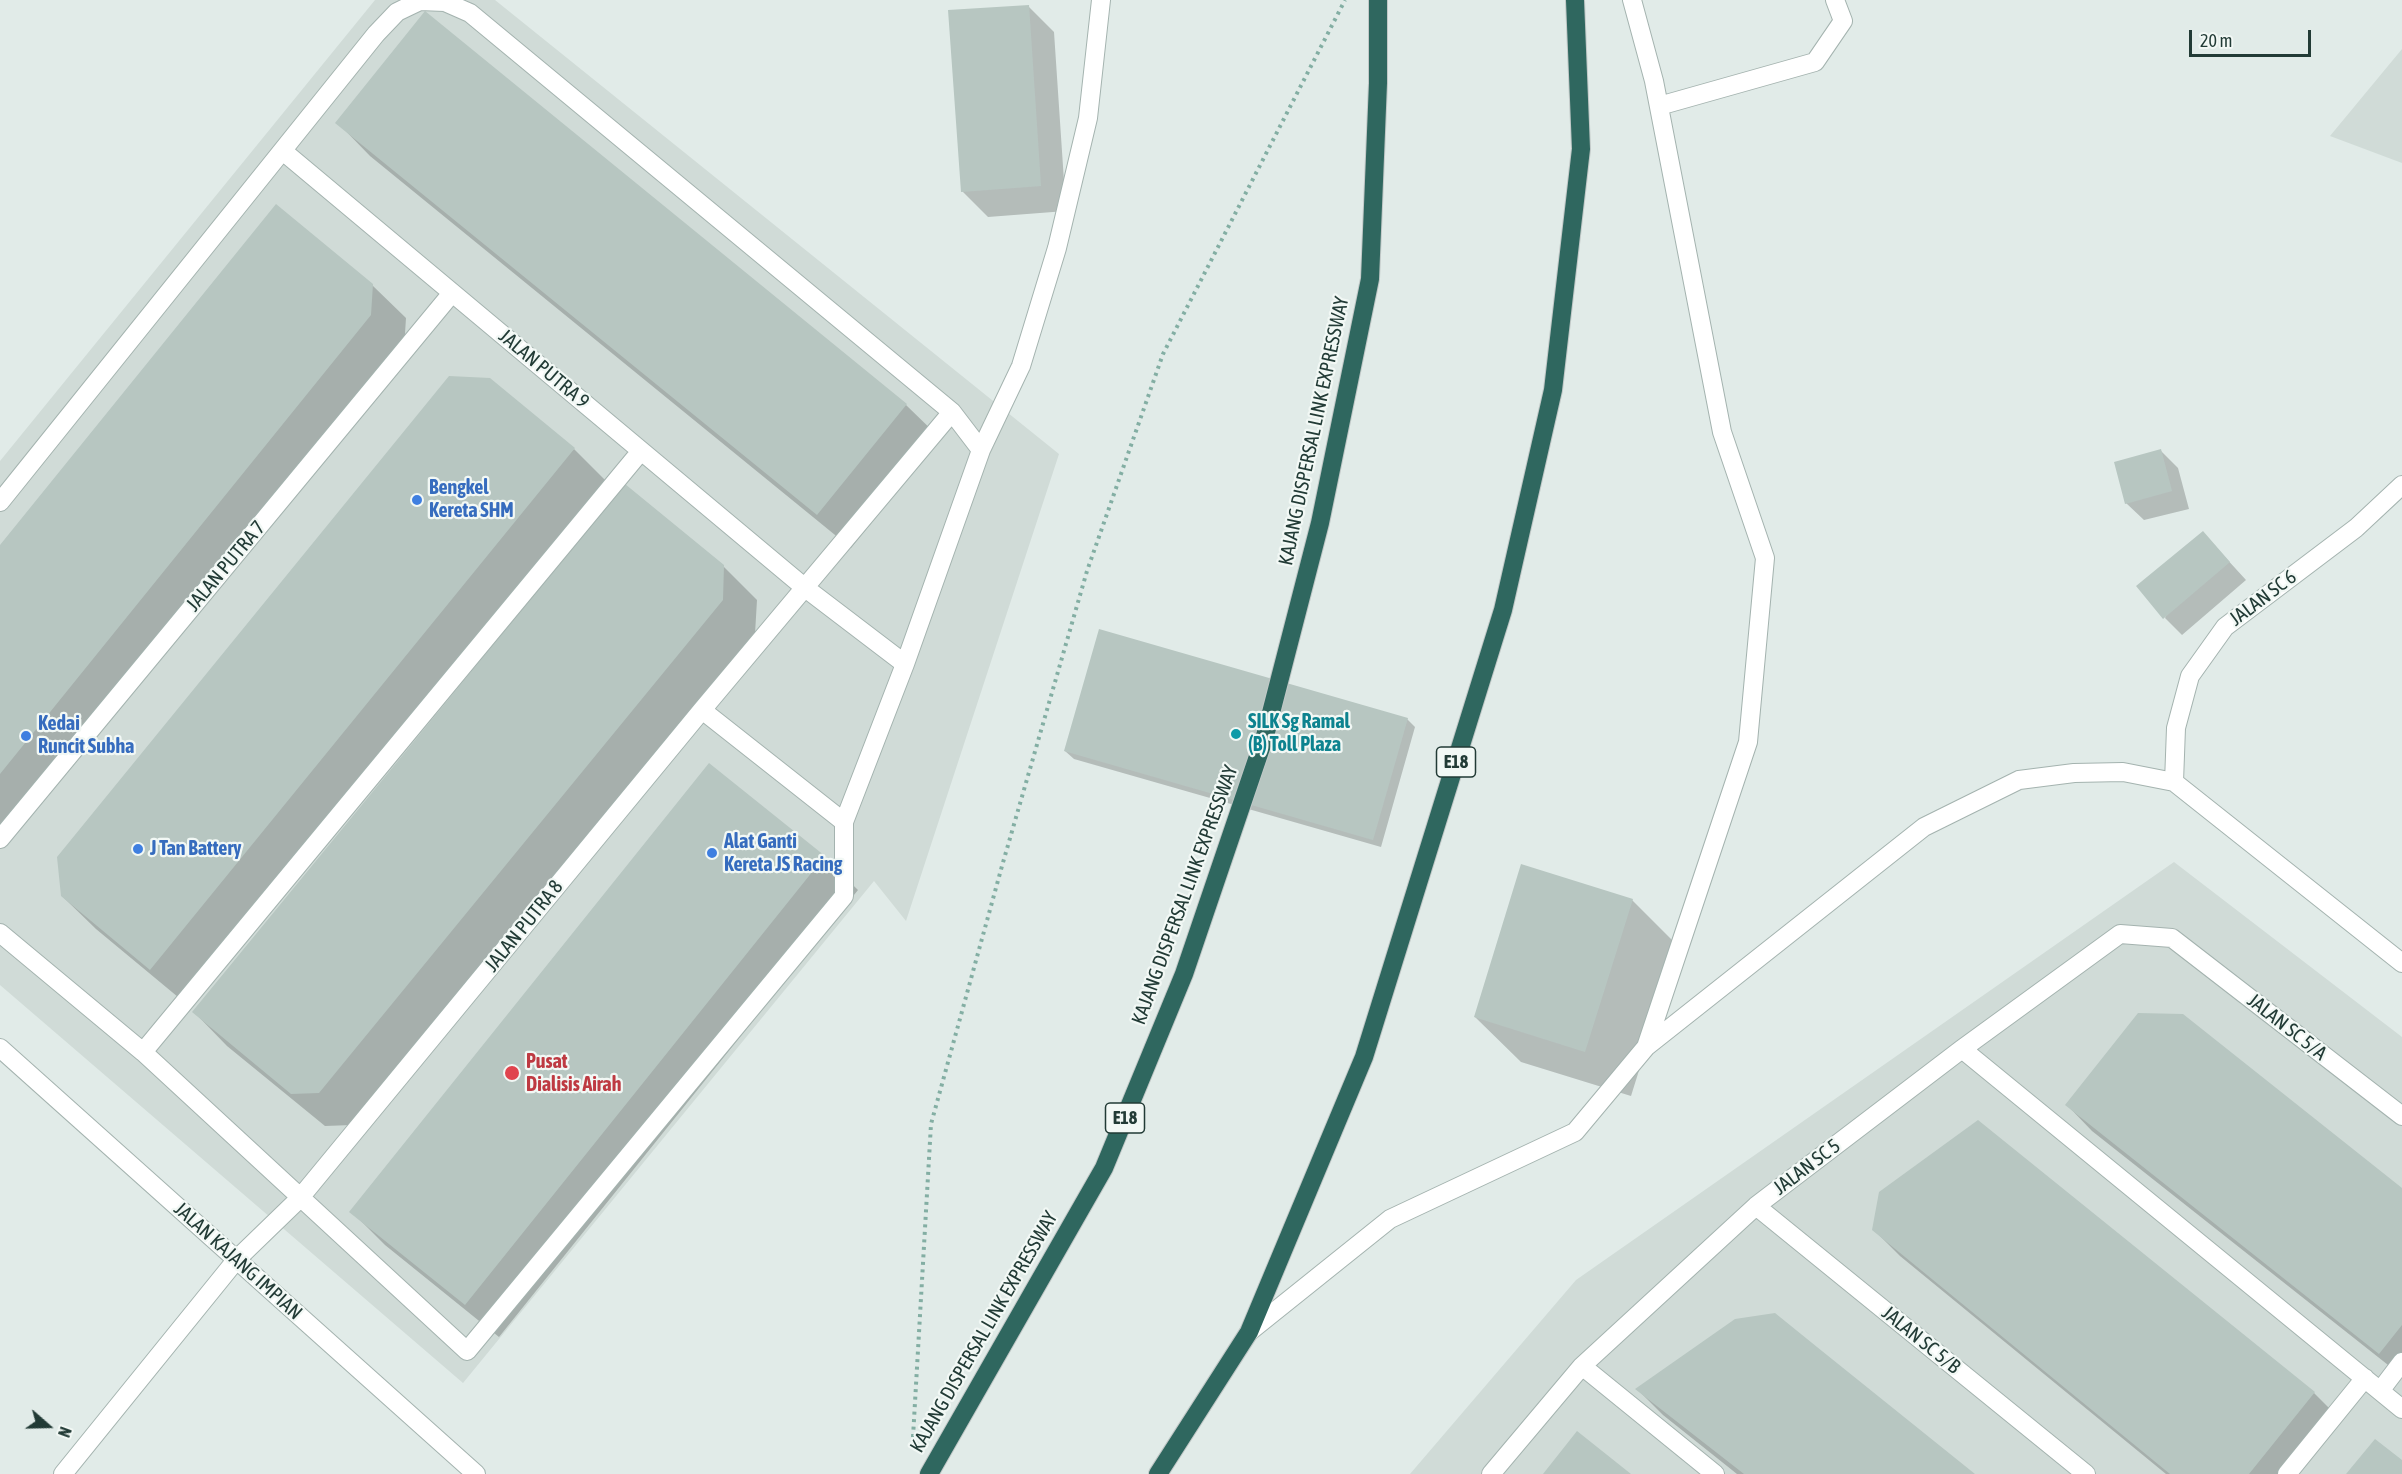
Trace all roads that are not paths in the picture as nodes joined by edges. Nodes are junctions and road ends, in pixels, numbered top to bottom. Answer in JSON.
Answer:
{"nodes":[{"id":1,"x":1101,"y":0,"type":"edge"},
{"id":2,"x":1378,"y":0,"type":"edge"},
{"id":3,"x":1575,"y":0,"type":"edge"},
{"id":4,"x":1632,"y":0,"type":"edge"},
{"id":5,"x":1835,"y":0,"type":"edge"},
{"id":6,"x":1659,"y":106,"type":"junction"},
{"id":7,"x":284,"y":152,"type":"junction"},
{"id":8,"x":452,"y":293,"type":"junction"},
{"id":9,"x":952,"y":412,"type":"junction"},
{"id":10,"x":981,"y":450,"type":"junction"},
{"id":11,"x":642,"y":451,"type":"junction"},
{"id":12,"x":2402,"y":485,"type":"edge"},
{"id":13,"x":0,"y":502,"type":"edge"},
{"id":14,"x":804,"y":587,"type":"junction"},
{"id":15,"x":905,"y":664,"type":"junction"},
{"id":16,"x":702,"y":710,"type":"junction"},
{"id":17,"x":2174,"y":782,"type":"junction"},
{"id":18,"x":844,"y":822,"type":"junction"},
{"id":19,"x":0,"y":839,"type":"edge"},
{"id":20,"x":0,"y":933,"type":"edge"},
{"id":21,"x":2172,"y":938,"type":"joint"},
{"id":22,"x":2402,"y":963,"type":"edge"},
{"id":23,"x":1646,"y":1047,"type":"junction"},
{"id":24,"x":0,"y":1048,"type":"edge"},
{"id":25,"x":1962,"y":1049,"type":"junction"},
{"id":26,"x":143,"y":1052,"type":"junction"},
{"id":27,"x":2402,"y":1116,"type":"edge"},
{"id":28,"x":299,"y":1198,"type":"junction"},
{"id":29,"x":1756,"y":1206,"type":"junction"},
{"id":30,"x":237,"y":1260,"type":"junction"},
{"id":31,"x":1249,"y":1332,"type":"junction"},
{"id":32,"x":2402,"y":1362,"type":"edge"},
{"id":33,"x":1582,"y":1366,"type":"junction"},
{"id":34,"x":2365,"y":1378,"type":"junction"},
{"id":35,"x":2380,"y":1391,"type":"junction"},
{"id":36,"x":2402,"y":1409,"type":"edge"},
{"id":37,"x":63,"y":1474,"type":"edge"},
{"id":38,"x":477,"y":1474,"type":"edge"},
{"id":39,"x":929,"y":1474,"type":"edge"},
{"id":40,"x":1158,"y":1474,"type":"edge"},
{"id":41,"x":1491,"y":1474,"type":"edge"},
{"id":42,"x":1715,"y":1474,"type":"edge"},
{"id":43,"x":2086,"y":1474,"type":"edge"},
{"id":44,"x":2287,"y":1474,"type":"edge"}],
"edges":[{"from":1,"to":10,"type":"street"},
{"from":2,"to":39,"type":"highway","name":"KAJANG DISPERSAL LINK EXPRESSWAY","number":"E18"},
{"from":3,"to":31,"type":"highway","number":"E18"},
{"from":4,"to":6,"type":"street"},
{"from":5,"to":6,"type":"street"},
{"from":6,"to":23,"type":"street"},
{"from":7,"to":8,"type":"street","name":"JALAN PUTRA 9"},
{"from":7,"to":9,"type":"street"},
{"from":7,"to":13,"type":"street"},
{"from":8,"to":11,"type":"street","name":"JALAN PUTRA 9"},
{"from":8,"to":19,"type":"street","name":"JALAN PUTRA 7"},
{"from":9,"to":10,"type":"street"},
{"from":9,"to":14,"type":"street","name":"JALAN PUTRA 8"},
{"from":10,"to":15,"type":"street"},
{"from":11,"to":14,"type":"street","name":"JALAN PUTRA 9"},
{"from":11,"to":26,"type":"street"},
{"from":12,"to":17,"type":"street","name":"JALAN SC 6"},
{"from":14,"to":15,"type":"street","name":"JALAN PUTRA 9"},
{"from":14,"to":16,"type":"street","name":"JALAN PUTRA 8"},
{"from":15,"to":18,"type":"street"},
{"from":16,"to":18,"type":"street"},
{"from":16,"to":28,"type":"street","name":"JALAN PUTRA 8"},
{"from":17,"to":22,"type":"street"},
{"from":17,"to":23,"type":"street"},
{"from":18,"to":28,"type":"street"},
{"from":20,"to":26,"type":"street"},
{"from":21,"to":25,"type":"street","name":"JALAN SC 5"},
{"from":21,"to":27,"type":"street","name":"JALAN SC 5/A"},
{"from":23,"to":31,"type":"street"},
{"from":24,"to":30,"type":"street","name":"JALAN KAJANG IMPIAN"},
{"from":25,"to":29,"type":"street","name":"JALAN SC 5"},
{"from":25,"to":34,"type":"street"},
{"from":26,"to":28,"type":"street"},
{"from":28,"to":30,"type":"street","name":"JALAN PUTRA 8"},
{"from":29,"to":33,"type":"street","name":"JALAN SC 5"},
{"from":29,"to":43,"type":"street","name":"JALAN SC 5/B"},
{"from":30,"to":37,"type":"street","name":"JALAN PUTRA 8"},
{"from":30,"to":38,"type":"street","name":"JALAN KAJANG IMPIAN"},
{"from":31,"to":40,"type":"highway","number":"E18"},
{"from":32,"to":35,"type":"street"},
{"from":33,"to":41,"type":"street","name":"JALAN SC 5"},
{"from":33,"to":42,"type":"street"},
{"from":34,"to":35,"type":"street"},
{"from":34,"to":44,"type":"street"},
{"from":35,"to":36,"type":"street"}]}
